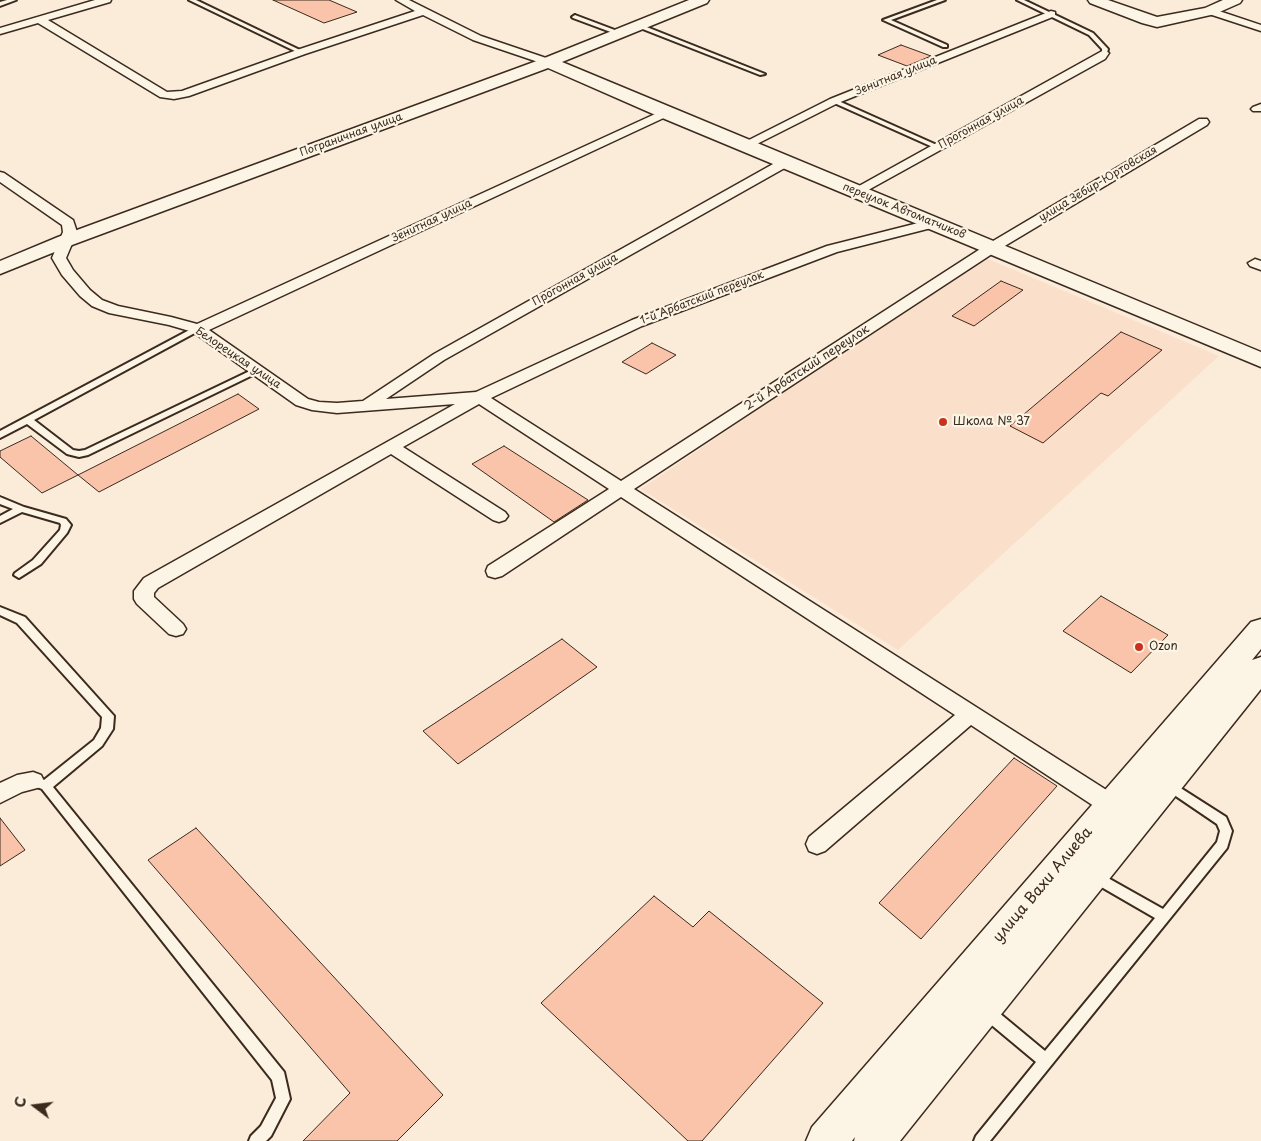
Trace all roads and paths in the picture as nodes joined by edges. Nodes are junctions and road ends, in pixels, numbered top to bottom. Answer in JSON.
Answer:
{"nodes":[{"id":1,"x":14,"y":0,"type":"edge"},
{"id":2,"x":106,"y":0,"type":"edge"},
{"id":3,"x":192,"y":0,"type":"edge"},
{"id":4,"x":403,"y":0,"type":"edge"},
{"id":5,"x":702,"y":0,"type":"edge"},
{"id":6,"x":942,"y":0,"type":"edge"},
{"id":7,"x":1020,"y":0,"type":"edge"},
{"id":8,"x":1095,"y":0,"type":"edge"},
{"id":9,"x":1235,"y":0,"type":"edge"},
{"id":10,"x":0,"y":4,"type":"edge"},
{"id":11,"x":424,"y":11,"type":"junction"},
{"id":12,"x":1210,"y":11,"type":"junction"},
{"id":13,"x":1051,"y":14,"type":"junction"},
{"id":14,"x":575,"y":17,"type":"dead end"},
{"id":15,"x":40,"y":20,"type":"junction"},
{"id":16,"x":637,"y":25,"type":"junction"},
{"id":17,"x":1261,"y":28,"type":"edge"},
{"id":18,"x":0,"y":31,"type":"edge"},
{"id":19,"x":618,"y":33,"type":"junction"},
{"id":20,"x":945,"y":46,"type":"dead end"},
{"id":21,"x":301,"y":52,"type":"junction"},
{"id":22,"x":1104,"y":53,"type":"joint"},
{"id":23,"x":548,"y":62,"type":"junction"},
{"id":24,"x":762,"y":74,"type":"dead end"},
{"id":25,"x":834,"y":101,"type":"junction"},
{"id":26,"x":666,"y":113,"type":"junction"},
{"id":27,"x":1203,"y":122,"type":"dead end"},
{"id":28,"x":745,"y":145,"type":"junction"},
{"id":29,"x":937,"y":147,"type":"junction"},
{"id":30,"x":786,"y":162,"type":"junction"},
{"id":31,"x":0,"y":176,"type":"edge"},
{"id":32,"x":856,"y":191,"type":"junction"},
{"id":33,"x":934,"y":223,"type":"junction"},
{"id":34,"x":65,"y":241,"type":"junction"},
{"id":35,"x":993,"y":247,"type":"junction"},
{"id":36,"x":0,"y":268,"type":"edge"},
{"id":37,"x":198,"y":328,"type":"junction"},
{"id":38,"x":1261,"y":360,"type":"edge"},
{"id":39,"x":258,"y":371,"type":"junction"},
{"id":40,"x":479,"y":398,"type":"junction"},
{"id":41,"x":368,"y":404,"type":"junction"},
{"id":42,"x":28,"y":420,"type":"junction"},
{"id":43,"x":0,"y":435,"type":"edge"},
{"id":44,"x":391,"y":447,"type":"junction"},
{"id":45,"x":621,"y":490,"type":"junction"},
{"id":46,"x":0,"y":500,"type":"edge"},
{"id":47,"x":21,"y":510,"type":"junction"},
{"id":48,"x":500,"y":516,"type":"dead end"},
{"id":49,"x":0,"y":520,"type":"edge"},
{"id":50,"x":495,"y":571,"type":"dead end"},
{"id":51,"x":19,"y":575,"type":"dead end"},
{"id":52,"x":0,"y":612,"type":"edge"},
{"id":53,"x":176,"y":629,"type":"dead end"},
{"id":54,"x":1261,"y":629,"type":"edge"},
{"id":55,"x":1261,"y":668,"type":"edge"},
{"id":56,"x":970,"y":714,"type":"junction"},
{"id":57,"x":40,"y":784,"type":"junction"},
{"id":58,"x":1166,"y":784,"type":"junction"},
{"id":59,"x":0,"y":794,"type":"edge"},
{"id":60,"x":1111,"y":805,"type":"junction"},
{"id":61,"x":817,"y":844,"type":"dead end"},
{"id":62,"x":1092,"y":875,"type":"junction"},
{"id":63,"x":1164,"y":916,"type":"junction"},
{"id":64,"x":983,"y":1008,"type":"junction"},
{"id":65,"x":1046,"y":1061,"type":"junction"},
{"id":66,"x":256,"y":1141,"type":"edge"},
{"id":67,"x":826,"y":1141,"type":"edge"},
{"id":68,"x":874,"y":1141,"type":"edge"},
{"id":69,"x":981,"y":1141,"type":"edge"}],
"edges":[{"from":1,"to":10,"type":"lane"},
{"from":2,"to":15,"type":"street"},
{"from":3,"to":21,"type":"lane"},
{"from":4,"to":11,"type":"street"},
{"from":5,"to":16,"type":"street","name":"Пограничная улица"},
{"from":6,"to":20,"type":"lane"},
{"from":7,"to":13,"type":"lane"},
{"from":8,"to":12,"type":"street"},
{"from":9,"to":12,"type":"street"},
{"from":11,"to":21,"type":"street"},
{"from":11,"to":23,"type":"street"},
{"from":12,"to":17,"type":"street"},
{"from":13,"to":22,"type":"lane"},
{"from":13,"to":25,"type":"street","name":"Зенитная улица"},
{"from":14,"to":19,"type":"lane"},
{"from":15,"to":18,"type":"street"},
{"from":15,"to":21,"type":"street"},
{"from":16,"to":19,"type":"street","name":"Пограничная улица"},
{"from":16,"to":24,"type":"lane"},
{"from":19,"to":23,"type":"street","name":"Пограничная улица"},
{"from":22,"to":29,"type":"street","name":"Прогонная улица"},
{"from":23,"to":26,"type":"street","name":"переулок Автоматчиков"},
{"from":23,"to":34,"type":"street","name":"Пограничная улица"},
{"from":25,"to":28,"type":"street","name":"Зенитная улица"},
{"from":25,"to":29,"type":"lane"},
{"from":26,"to":28,"type":"street","name":"переулок Автоматчиков"},
{"from":26,"to":37,"type":"street","name":"Зенитная улица"},
{"from":27,"to":35,"type":"street","name":"улица Зебир-Юртовская"},
{"from":28,"to":30,"type":"street","name":"переулок Автоматчиков"},
{"from":29,"to":32,"type":"street","name":"Прогонная улица"},
{"from":30,"to":32,"type":"street","name":"переулок Автоматчиков"},
{"from":30,"to":41,"type":"street","name":"Прогонная улица"},
{"from":31,"to":34,"type":"street","name":"Белорецкая улица"},
{"from":32,"to":33,"type":"street","name":"переулок Автоматчиков"},
{"from":33,"to":35,"type":"street","name":"переулок Автоматчиков"},
{"from":33,"to":40,"type":"street","name":"1-й Арбатский переулок"},
{"from":34,"to":36,"type":"street","name":"Пограничная улица"},
{"from":34,"to":37,"type":"street","name":"Белорецкая улица"},
{"from":35,"to":38,"type":"street","name":"переулок Автоматчиков"},
{"from":35,"to":45,"type":"street","name":"2-й Арбатский переулок"},
{"from":37,"to":39,"type":"street","name":"Белорецкая улица"},
{"from":37,"to":42,"type":"lane"},
{"from":39,"to":41,"type":"street","name":"Белорецкая улица"},
{"from":39,"to":42,"type":"lane"},
{"from":40,"to":41,"type":"street"},
{"from":40,"to":44,"type":"street","name":"1-й Арбатский переулок"},
{"from":40,"to":45,"type":"street"},
{"from":42,"to":43,"type":"lane"},
{"from":44,"to":48,"type":"street"},
{"from":44,"to":53,"type":"street","name":"1-й Арбатский переулок"},
{"from":45,"to":50,"type":"street","name":"2-й Арбатский переулок"},
{"from":45,"to":56,"type":"street"},
{"from":46,"to":47,"type":"lane"},
{"from":47,"to":49,"type":"lane"},
{"from":47,"to":51,"type":"lane"},
{"from":52,"to":57,"type":"lane"},
{"from":54,"to":60,"type":"street","name":"улица Вахи Алиева"},
{"from":55,"to":58,"type":"street"},
{"from":56,"to":60,"type":"street"},
{"from":56,"to":61,"type":"street"},
{"from":57,"to":59,"type":"street"},
{"from":57,"to":66,"type":"lane"},
{"from":58,"to":62,"type":"street"},
{"from":58,"to":63,"type":"lane"},
{"from":60,"to":67,"type":"street","name":"улица Вахи Алиева"},
{"from":62,"to":63,"type":"lane"},
{"from":62,"to":64,"type":"street"},
{"from":63,"to":65,"type":"lane"},
{"from":64,"to":65,"type":"lane"},
{"from":64,"to":68,"type":"street"},
{"from":65,"to":69,"type":"lane"}]}
